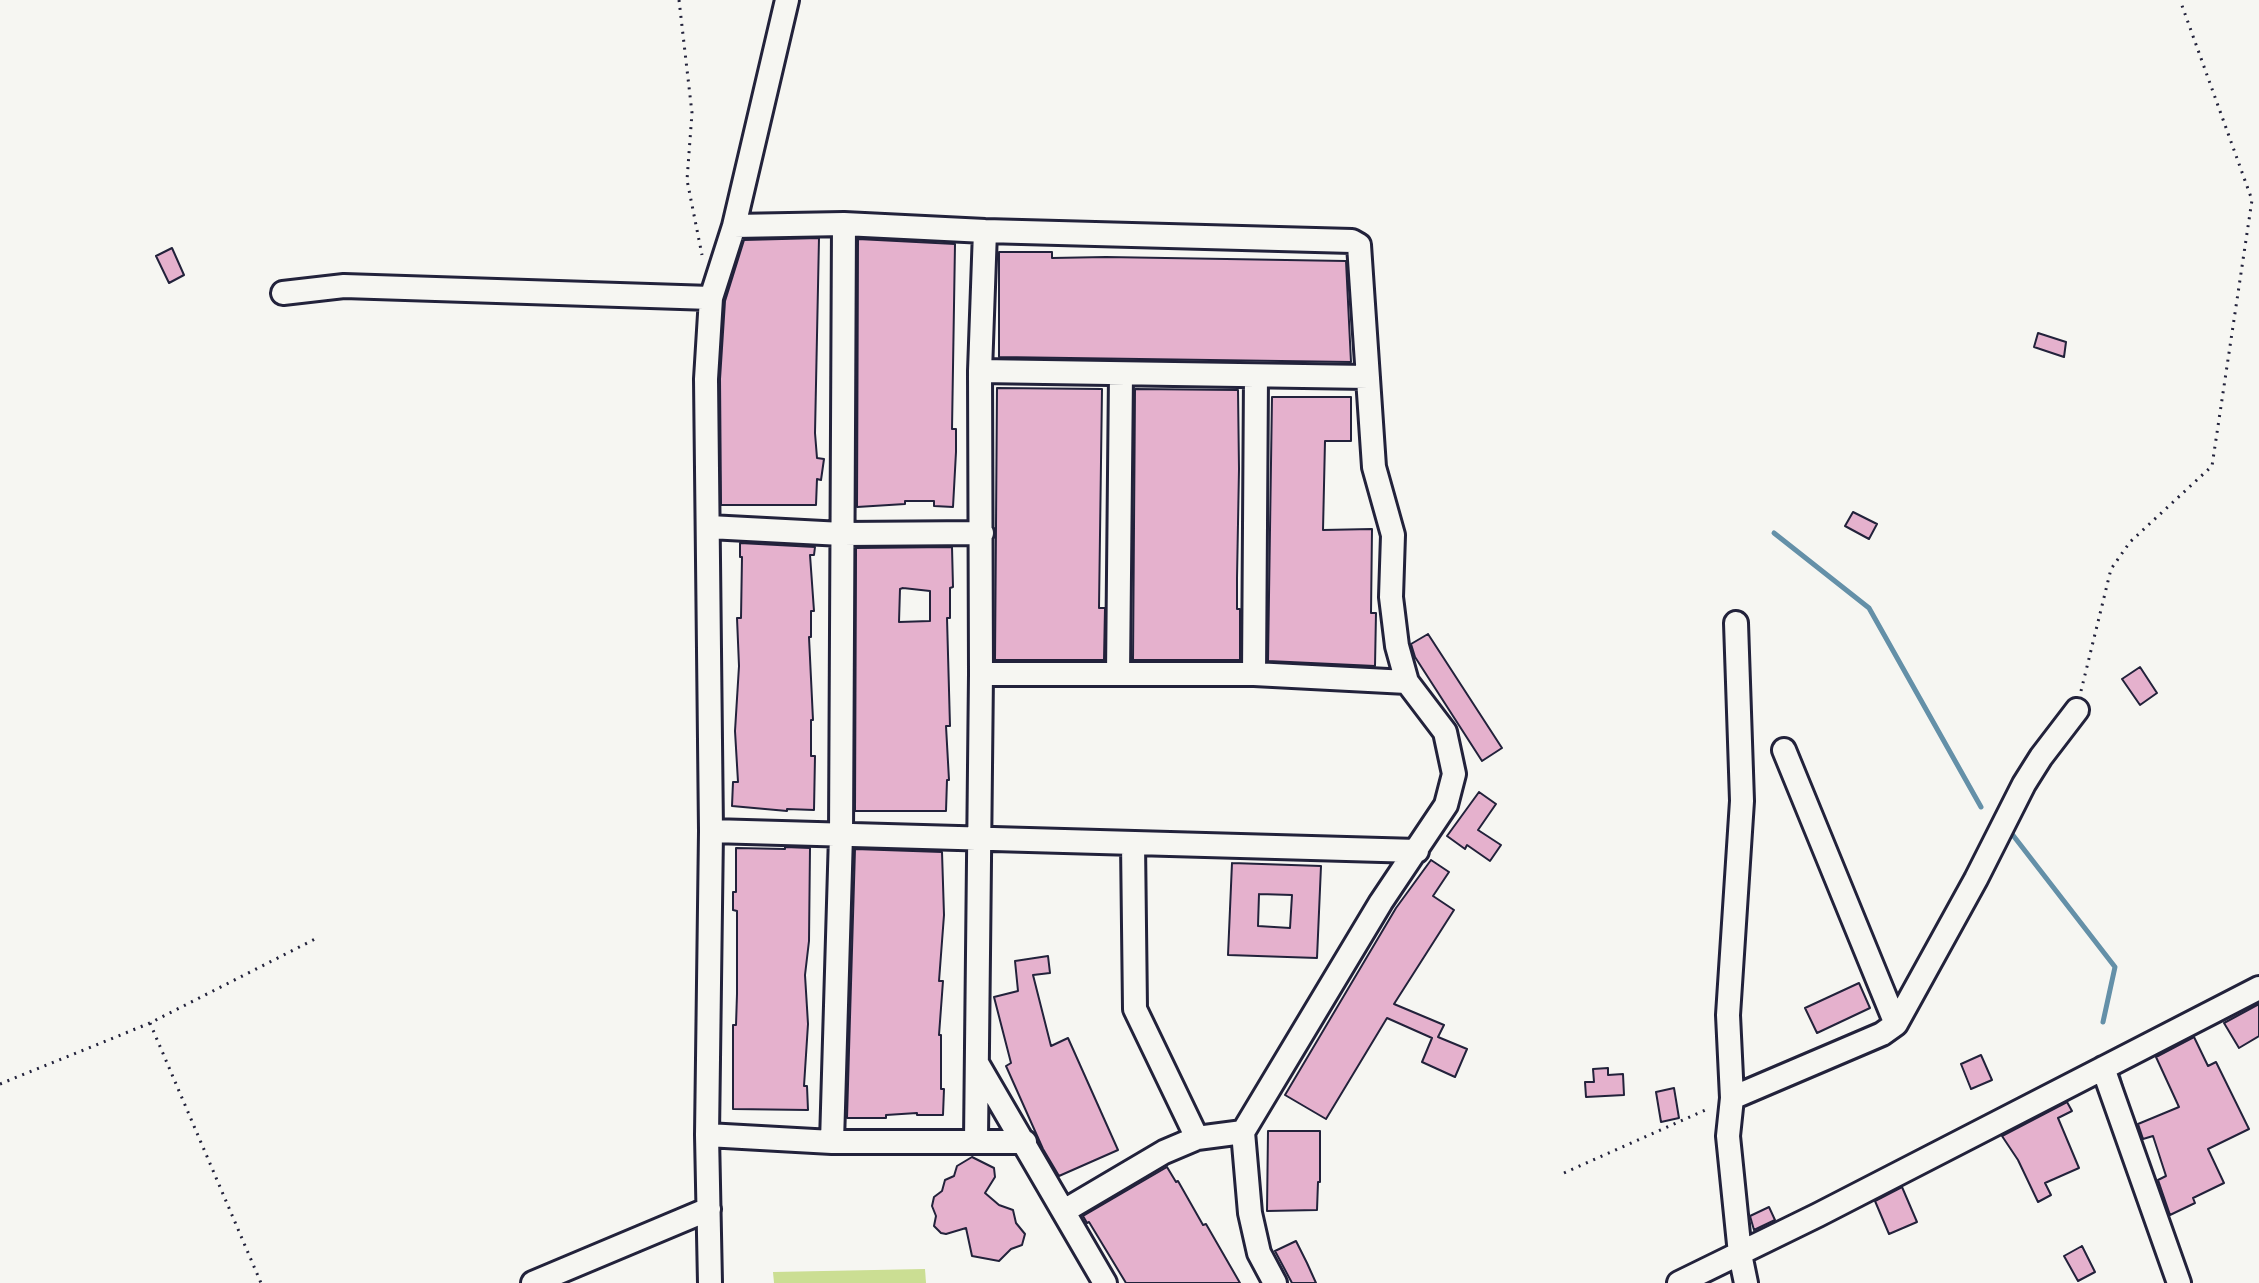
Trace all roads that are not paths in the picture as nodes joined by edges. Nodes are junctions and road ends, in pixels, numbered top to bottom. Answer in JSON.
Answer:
{"nodes":[{"id":1,"x":787,"y":0,"type":"edge"},
{"id":2,"x":844,"y":224,"type":"junction"},
{"id":3,"x":734,"y":226,"type":"junction"},
{"id":4,"x":985,"y":231,"type":"junction"},
{"id":5,"x":283,"y":293,"type":"dead end"},
{"id":6,"x":711,"y":298,"type":"junction"},
{"id":7,"x":980,"y":371,"type":"junction"},
{"id":8,"x":1121,"y":374,"type":"junction"},
{"id":9,"x":1256,"y":376,"type":"junction"},
{"id":10,"x":1368,"y":377,"type":"junction"},
{"id":11,"x":709,"y":527,"type":"junction"},
{"id":12,"x":982,"y":533,"type":"junction"},
{"id":13,"x":842,"y":534,"type":"junction"},
{"id":14,"x":1736,"y":623,"type":"dead end"},
{"id":15,"x":981,"y":674,"type":"junction"},
{"id":16,"x":1118,"y":674,"type":"junction"},
{"id":17,"x":1254,"y":674,"type":"junction"},
{"id":18,"x":1407,"y":682,"type":"junction"},
{"id":19,"x":2077,"y":710,"type":"road end"},
{"id":20,"x":1784,"y":750,"type":"dead end"},
{"id":21,"x":711,"y":831,"type":"junction"},
{"id":22,"x":841,"y":835,"type":"junction"},
{"id":23,"x":980,"y":839,"type":"junction"},
{"id":24,"x":1133,"y":843,"type":"junction"},
{"id":25,"x":1417,"y":851,"type":"junction"},
{"id":26,"x":2259,"y":988,"type":"edge"},
{"id":27,"x":1896,"y":1024,"type":"junction"},
{"id":28,"x":976,"y":1062,"type":"junction"},
{"id":29,"x":2103,"y":1068,"type":"junction"},
{"id":30,"x":1732,"y":1098,"type":"junction"},
{"id":31,"x":1243,"y":1132,"type":"junction"},
{"id":32,"x":707,"y":1135,"type":"junction"},
{"id":33,"x":1197,"y":1138,"type":"junction"},
{"id":34,"x":976,"y":1140,"type":"junction"},
{"id":35,"x":832,"y":1142,"type":"junction"},
{"id":36,"x":1025,"y":1142,"type":"junction"},
{"id":37,"x":709,"y":1209,"type":"junction"},
{"id":38,"x":1064,"y":1211,"type":"junction"},
{"id":39,"x":1740,"y":1254,"type":"junction"},
{"id":40,"x":533,"y":1283,"type":"edge"},
{"id":41,"x":710,"y":1283,"type":"edge"},
{"id":42,"x":1105,"y":1283,"type":"edge"},
{"id":43,"x":1275,"y":1283,"type":"edge"},
{"id":44,"x":1679,"y":1283,"type":"edge"},
{"id":45,"x":1746,"y":1283,"type":"edge"},
{"id":46,"x":2179,"y":1283,"type":"edge"}],
"edges":[{"from":1,"to":3,"type":"street"},
{"from":2,"to":3,"type":"street"},
{"from":2,"to":4,"type":"street"},
{"from":2,"to":13,"type":"street"},
{"from":3,"to":6,"type":"street"},
{"from":4,"to":7,"type":"street"},
{"from":4,"to":10,"type":"street"},
{"from":5,"to":6,"type":"street"},
{"from":6,"to":11,"type":"street"},
{"from":7,"to":8,"type":"street"},
{"from":7,"to":12,"type":"street"},
{"from":8,"to":9,"type":"street"},
{"from":8,"to":16,"type":"street"},
{"from":9,"to":10,"type":"street"},
{"from":9,"to":17,"type":"street"},
{"from":10,"to":18,"type":"street"},
{"from":11,"to":13,"type":"street"},
{"from":11,"to":21,"type":"street"},
{"from":12,"to":13,"type":"street"},
{"from":12,"to":15,"type":"street"},
{"from":13,"to":22,"type":"street"},
{"from":14,"to":30,"type":"street"},
{"from":15,"to":16,"type":"street"},
{"from":15,"to":23,"type":"street"},
{"from":16,"to":17,"type":"street"},
{"from":17,"to":18,"type":"street"},
{"from":18,"to":25,"type":"street"},
{"from":19,"to":27,"type":"street"},
{"from":20,"to":27,"type":"street"},
{"from":21,"to":22,"type":"street"},
{"from":21,"to":32,"type":"street"},
{"from":22,"to":23,"type":"street"},
{"from":22,"to":35,"type":"street"},
{"from":23,"to":24,"type":"street"},
{"from":23,"to":28,"type":"street"},
{"from":24,"to":25,"type":"street"},
{"from":24,"to":33,"type":"street"},
{"from":25,"to":31,"type":"street"},
{"from":26,"to":29,"type":"street"},
{"from":27,"to":30,"type":"street"},
{"from":28,"to":34,"type":"street"},
{"from":28,"to":36,"type":"street"},
{"from":29,"to":39,"type":"street"},
{"from":29,"to":46,"type":"street"},
{"from":30,"to":39,"type":"street"},
{"from":31,"to":33,"type":"street"},
{"from":31,"to":43,"type":"street"},
{"from":32,"to":35,"type":"street"},
{"from":32,"to":37,"type":"street"},
{"from":33,"to":38,"type":"street"},
{"from":34,"to":35,"type":"street"},
{"from":34,"to":36,"type":"street"},
{"from":36,"to":38,"type":"street"},
{"from":37,"to":40,"type":"street"},
{"from":37,"to":41,"type":"street"},
{"from":38,"to":42,"type":"street"},
{"from":39,"to":44,"type":"street"},
{"from":39,"to":45,"type":"street"}]}
